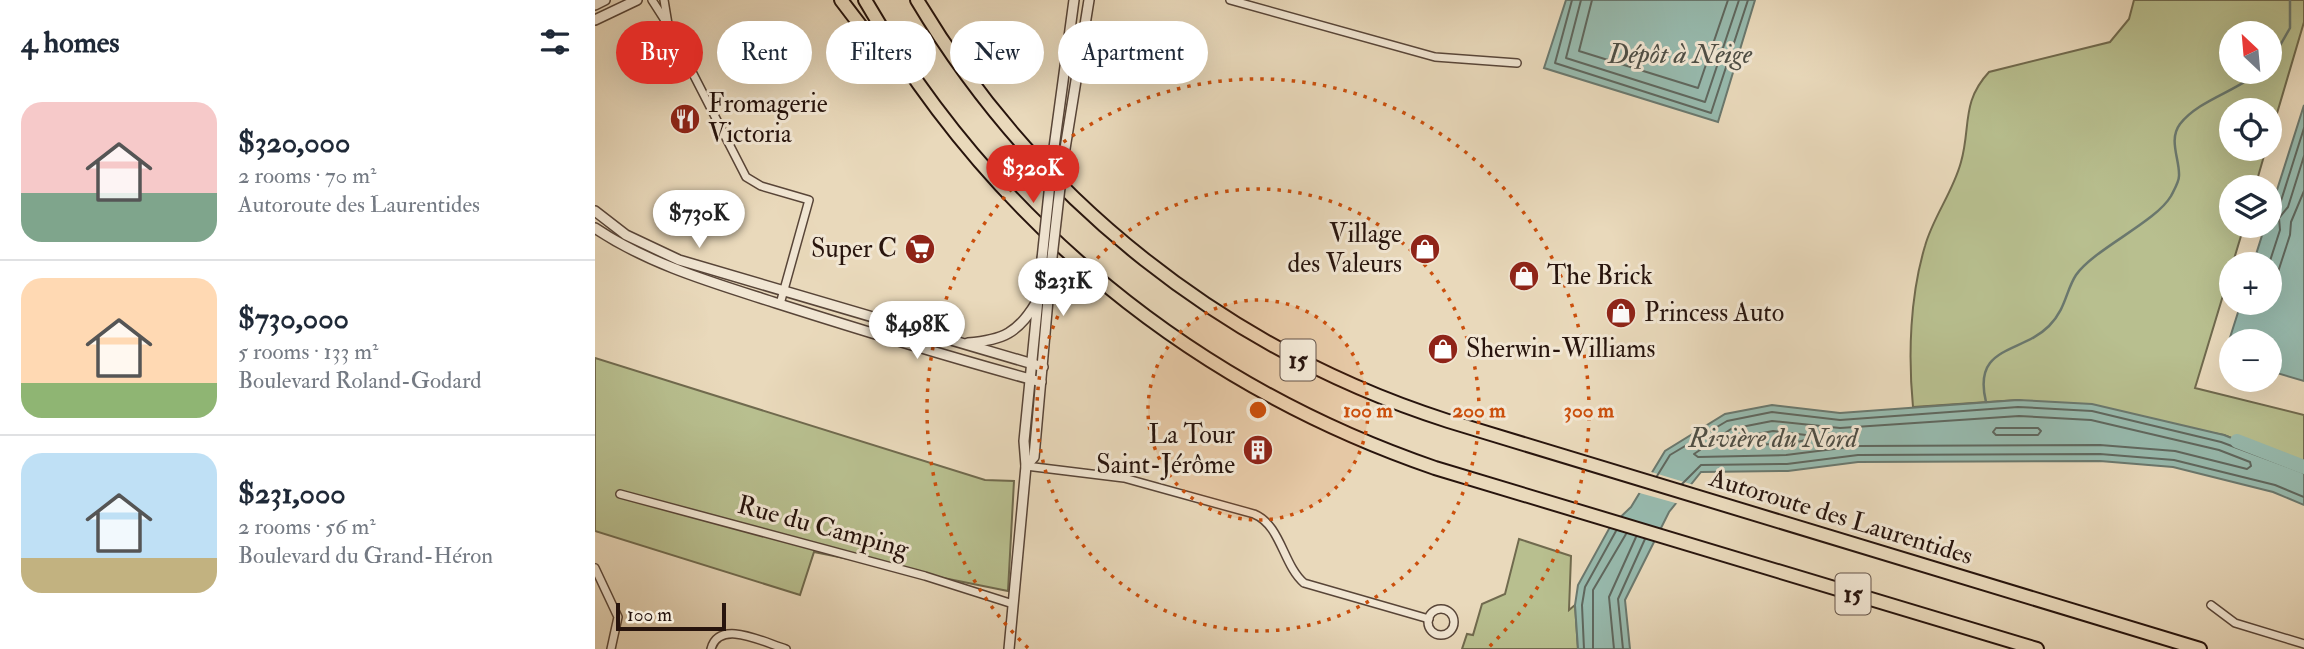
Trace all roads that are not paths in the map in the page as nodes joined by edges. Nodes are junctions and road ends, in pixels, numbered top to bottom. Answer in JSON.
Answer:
{"nodes":[{"id":1,"x":605,"y":0,"type":"edge"},
{"id":2,"x":637,"y":0,"type":"edge"},
{"id":3,"x":652,"y":0,"type":"edge"},
{"id":4,"x":664,"y":0,"type":"edge"},
{"id":5,"x":841,"y":0,"type":"edge"},
{"id":6,"x":865,"y":0,"type":"edge"},
{"id":7,"x":917,"y":0,"type":"edge"},
{"id":8,"x":1074,"y":0,"type":"edge"},
{"id":9,"x":1089,"y":0,"type":"edge"},
{"id":10,"x":1230,"y":0,"type":"edge"},
{"id":11,"x":595,"y":5,"type":"edge"},
{"id":12,"x":595,"y":20,"type":"edge"},
{"id":13,"x":665,"y":21,"type":"edge"},
{"id":14,"x":667,"y":21,"type":"edge"},
{"id":15,"x":1517,"y":63,"type":"dead end"},
{"id":16,"x":698,"y":84,"type":"edge"},
{"id":17,"x":924,"y":93,"type":"junction"},
{"id":18,"x":595,"y":211,"type":"edge"},
{"id":19,"x":595,"y":228,"type":"edge"},
{"id":20,"x":1047,"y":262,"type":"junction"},
{"id":21,"x":784,"y":291,"type":"junction"},
{"id":22,"x":1037,"y":302,"type":"junction"},
{"id":23,"x":780,"y":304,"type":"junction"},
{"id":24,"x":963,"y":344,"type":"junction"},
{"id":25,"x":1032,"y":364,"type":"junction"},
{"id":26,"x":1043,"y":367,"type":"junction"},
{"id":27,"x":1030,"y":379,"type":"junction"},
{"id":28,"x":1041,"y":382,"type":"junction"},
{"id":29,"x":1026,"y":466,"type":"junction"},
{"id":30,"x":620,"y":494,"type":"dead end"},
{"id":31,"x":595,"y":568,"type":"edge"},
{"id":32,"x":1013,"y":604,"type":"junction"},
{"id":33,"x":2211,"y":605,"type":"dead end"},
{"id":34,"x":1429,"y":619,"type":"dead end"},
{"id":35,"x":2304,"y":644,"type":"edge"},
{"id":36,"x":611,"y":649,"type":"edge"},
{"id":37,"x":711,"y":649,"type":"edge"},
{"id":38,"x":786,"y":649,"type":"edge"},
{"id":39,"x":1009,"y":649,"type":"edge"},
{"id":40,"x":2037,"y":649,"type":"edge"},
{"id":41,"x":2200,"y":649,"type":"edge"}],
"edges":[{"from":1,"to":11,"type":"street"},
{"from":2,"to":12,"type":"street"},
{"from":3,"to":13,"type":"street"},
{"from":4,"to":14,"type":"street"},
{"from":5,"to":17,"type":"highway"},
{"from":6,"to":17,"type":"highway","number":"15"},
{"from":7,"to":41,"type":"highway","name":"Autoroute des Laurentides","number":"15"},
{"from":8,"to":20,"type":"street","bridge":true},
{"from":9,"to":20,"type":"street","bridge":true},
{"from":10,"to":15,"type":"street"},
{"from":16,"to":21,"type":"street"},
{"from":17,"to":40,"type":"highway","number":"15"},
{"from":18,"to":21,"type":"street"},
{"from":19,"to":23,"type":"street"},
{"from":20,"to":22,"type":"street"},
{"from":20,"to":26,"type":"street"},
{"from":21,"to":23,"type":"street"},
{"from":21,"to":24,"type":"street"},
{"from":22,"to":24,"type":"street"},
{"from":22,"to":25,"type":"street"},
{"from":23,"to":27,"type":"street"},
{"from":24,"to":25,"type":"street"},
{"from":25,"to":26,"type":"street"},
{"from":25,"to":27,"type":"street"},
{"from":26,"to":28,"type":"street"},
{"from":27,"to":28,"type":"street"},
{"from":27,"to":29,"type":"street"},
{"from":28,"to":29,"type":"street"},
{"from":29,"to":32,"type":"street"},
{"from":29,"to":34,"type":"street"},
{"from":30,"to":32,"type":"street","name":"Rue du Camping"},
{"from":31,"to":36,"type":"street"},
{"from":32,"to":39,"type":"street"},
{"from":33,"to":35,"type":"street"},
{"from":37,"to":38,"type":"street"}]}
